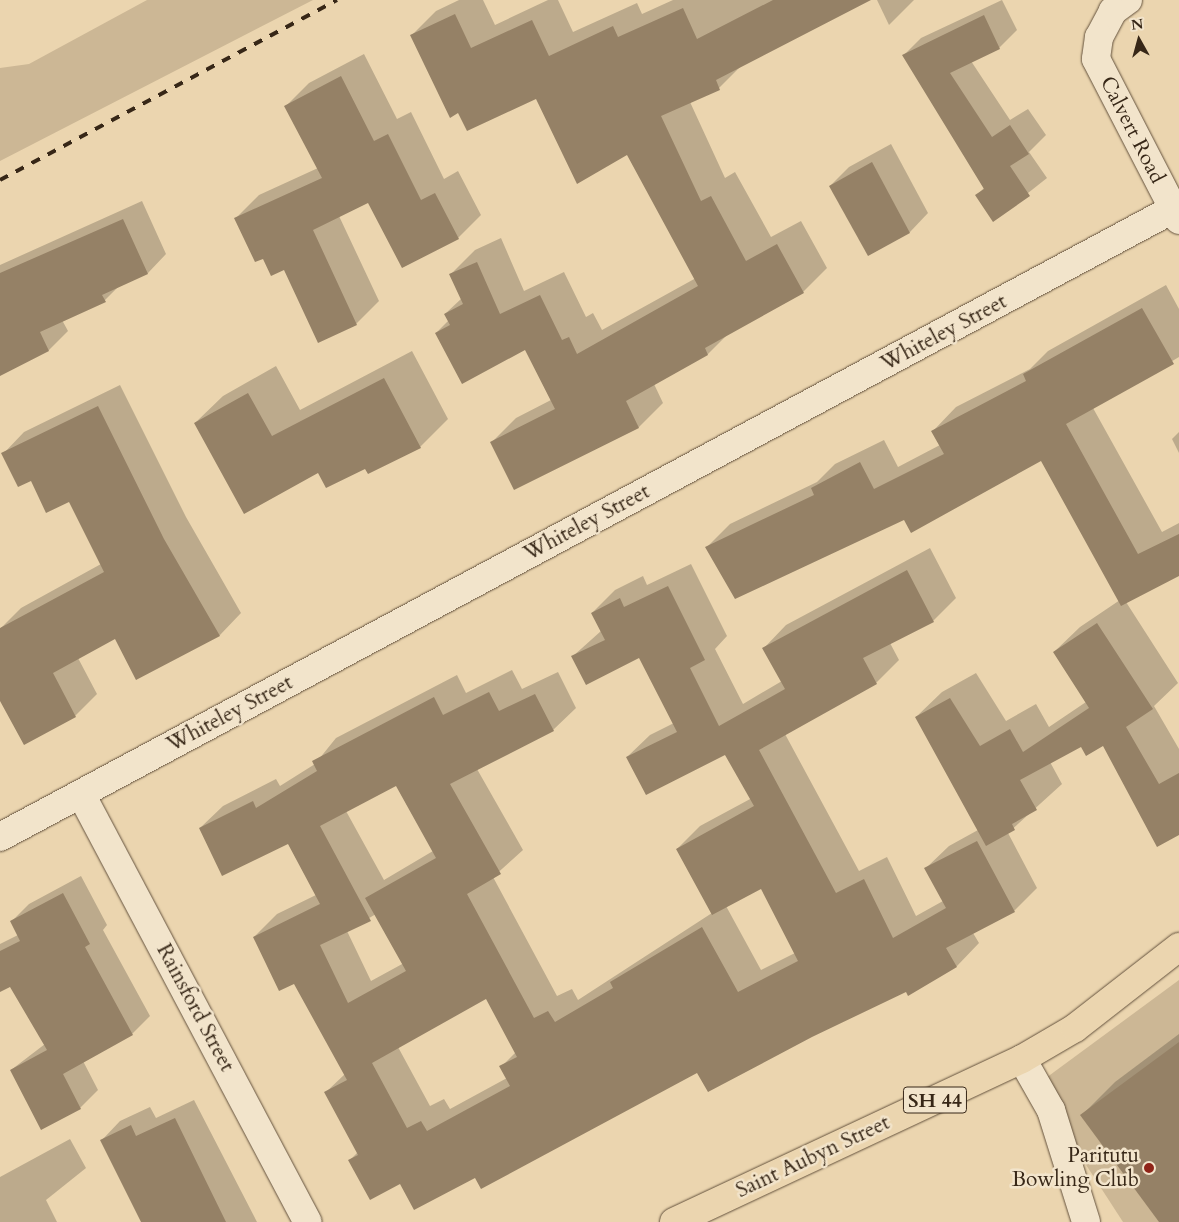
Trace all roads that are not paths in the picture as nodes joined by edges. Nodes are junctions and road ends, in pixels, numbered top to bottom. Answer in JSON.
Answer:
{"nodes":[{"id":1,"x":1128,"y":0,"type":"edge"},
{"id":2,"x":1176,"y":215,"type":"edge"},
{"id":3,"x":81,"y":794,"type":"junction"},
{"id":4,"x":0,"y":837,"type":"edge"},
{"id":5,"x":1179,"y":947,"type":"edge"},
{"id":6,"x":1022,"y":1059,"type":"junction"},
{"id":7,"x":308,"y":1222,"type":"edge"},
{"id":8,"x":674,"y":1222,"type":"edge"},
{"id":9,"x":1086,"y":1222,"type":"edge"}],
"edges":[{"from":1,"to":2,"type":"street","name":"Calvert Road"},
{"from":2,"to":3,"type":"street","name":"Whiteley Street"},
{"from":3,"to":4,"type":"street","name":"Whiteley Street"},
{"from":3,"to":7,"type":"street","name":"Rainsford Street"},
{"from":5,"to":6,"type":"highway","name":"Saint Aubyn Street","number":"SH 44"},
{"from":6,"to":8,"type":"highway","name":"Saint Aubyn Street","number":"SH 44"},
{"from":6,"to":9,"type":"street"}]}
